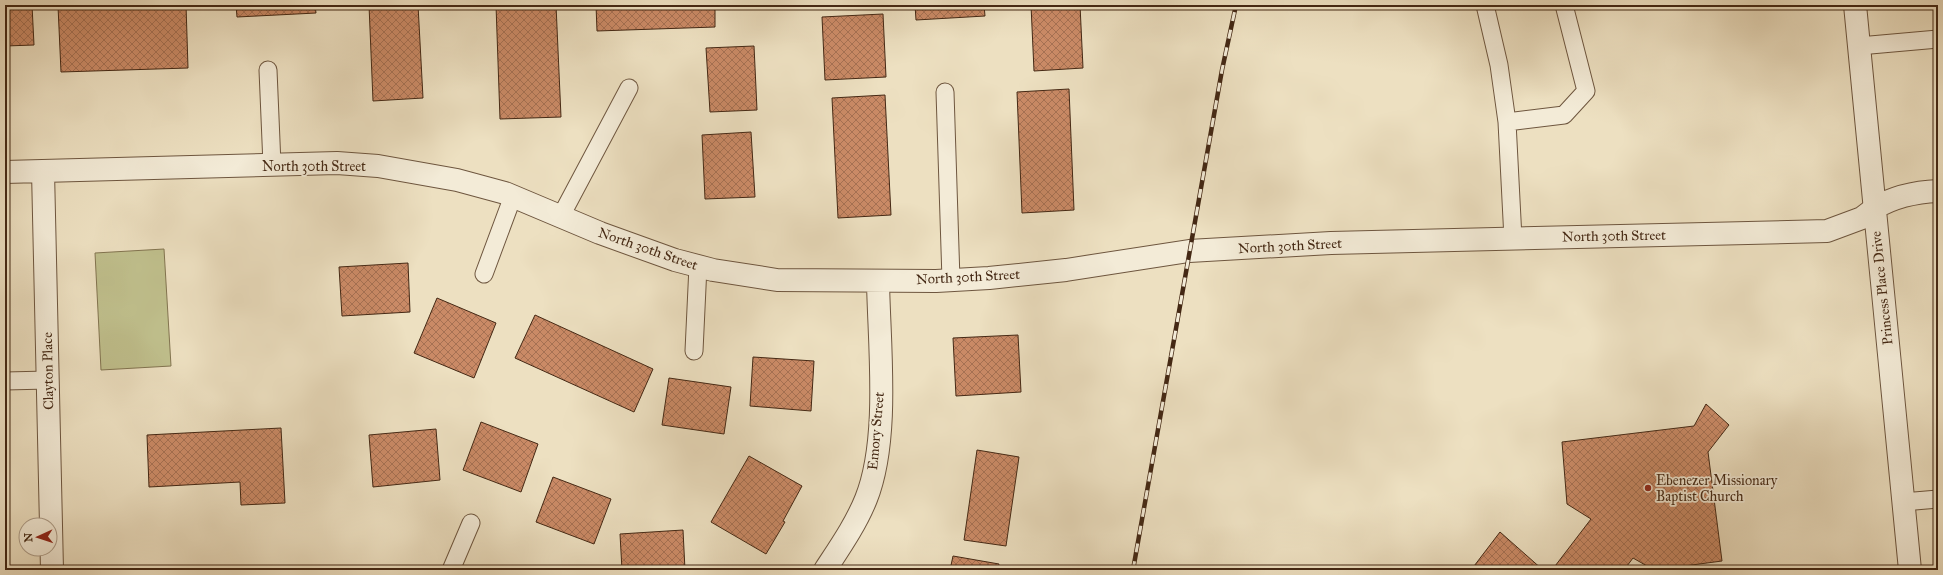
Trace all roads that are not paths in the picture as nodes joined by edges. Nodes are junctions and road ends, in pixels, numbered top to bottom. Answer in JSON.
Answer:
{"nodes":[{"id":1,"x":1485,"y":5,"type":"edge"},
{"id":2,"x":1564,"y":5,"type":"edge"},
{"id":3,"x":1855,"y":5,"type":"edge"},
{"id":4,"x":1938,"y":39,"type":"edge"},
{"id":5,"x":1859,"y":46,"type":"junction"},
{"id":6,"x":268,"y":70,"type":"dead end"},
{"id":7,"x":629,"y":88,"type":"dead end"},
{"id":8,"x":944,"y":92,"type":"dead end"},
{"id":9,"x":1507,"y":122,"type":"junction"},
{"id":10,"x":272,"y":165,"type":"junction"},
{"id":11,"x":43,"y":171,"type":"junction"},
{"id":12,"x":5,"y":172,"type":"edge"},
{"id":13,"x":1938,"y":191,"type":"edge"},
{"id":14,"x":513,"y":196,"type":"junction"},
{"id":15,"x":1875,"y":208,"type":"junction"},
{"id":16,"x":561,"y":216,"type":"junction"},
{"id":17,"x":1513,"y":239,"type":"junction"},
{"id":18,"x":698,"y":266,"type":"junction"},
{"id":19,"x":484,"y":274,"type":"dead end"},
{"id":20,"x":951,"y":280,"type":"junction"},
{"id":21,"x":878,"y":281,"type":"junction"},
{"id":22,"x":694,"y":351,"type":"dead end"},
{"id":23,"x":48,"y":380,"type":"junction"},
{"id":24,"x":5,"y":381,"type":"edge"},
{"id":25,"x":1938,"y":499,"type":"edge"},
{"id":26,"x":1903,"y":502,"type":"junction"},
{"id":27,"x":471,"y":523,"type":"dead end"},
{"id":28,"x":52,"y":570,"type":"edge"},
{"id":29,"x":451,"y":570,"type":"edge"},
{"id":30,"x":825,"y":570,"type":"edge"},
{"id":31,"x":1910,"y":570,"type":"edge"}],
"edges":[{"from":1,"to":9,"type":"lane"},
{"from":2,"to":9,"type":"lane"},
{"from":3,"to":5,"type":"street","name":"Princess Place Drive"},
{"from":4,"to":5,"type":"lane"},
{"from":5,"to":15,"type":"street","name":"Princess Place Drive"},
{"from":6,"to":10,"type":"lane"},
{"from":7,"to":16,"type":"lane"},
{"from":8,"to":20,"type":"lane"},
{"from":9,"to":17,"type":"lane"},
{"from":10,"to":11,"type":"street","name":"North 30th Street"},
{"from":10,"to":14,"type":"street","name":"North 30th Street"},
{"from":11,"to":12,"type":"street","name":"North 30th Street"},
{"from":11,"to":23,"type":"street","name":"Clayton Place"},
{"from":13,"to":15,"type":"street","name":"North 30th Street"},
{"from":14,"to":16,"type":"street","name":"North 30th Street"},
{"from":14,"to":19,"type":"lane"},
{"from":15,"to":17,"type":"street","name":"North 30th Street"},
{"from":15,"to":26,"type":"street","name":"Princess Place Drive"},
{"from":16,"to":18,"type":"street","name":"North 30th Street"},
{"from":17,"to":20,"type":"street","name":"North 30th Street"},
{"from":18,"to":21,"type":"street","name":"North 30th Street"},
{"from":18,"to":22,"type":"lane"},
{"from":20,"to":21,"type":"street","name":"North 30th Street"},
{"from":21,"to":30,"type":"street","name":"Emory Street"},
{"from":23,"to":24,"type":"lane"},
{"from":23,"to":28,"type":"street","name":"Clayton Place"},
{"from":25,"to":26,"type":"lane"},
{"from":26,"to":31,"type":"street","name":"Princess Place Drive"},
{"from":27,"to":29,"type":"lane"}]}
